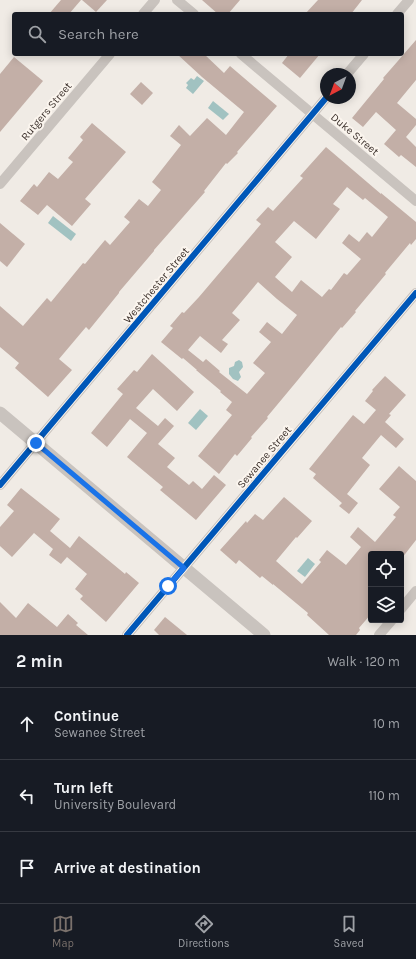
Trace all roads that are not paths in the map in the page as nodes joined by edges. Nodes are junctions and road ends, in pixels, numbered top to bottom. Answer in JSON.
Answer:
{"nodes":[{"id":1,"x":155,"y":0,"type":"edge"},
{"id":2,"x":177,"y":0,"type":"edge"},
{"id":3,"x":409,"y":0,"type":"edge"},
{"id":4,"x":145,"y":12,"type":"edge"},
{"id":5,"x":192,"y":12,"type":"edge"},
{"id":6,"x":399,"y":12,"type":"edge"},
{"id":7,"x":108,"y":56,"type":"edge"},
{"id":8,"x":243,"y":56,"type":"edge"},
{"id":9,"x":362,"y":56,"type":"edge"},
{"id":10,"x":352,"y":68,"type":"edge"},
{"id":11,"x":321,"y":104,"type":"edge"},
{"id":12,"x":313,"y":114,"type":"junction"},
{"id":13,"x":0,"y":184,"type":"edge"},
{"id":14,"x":416,"y":201,"type":"edge"},
{"id":15,"x":416,"y":293,"type":"edge"},
{"id":16,"x":0,"y":413,"type":"edge"},
{"id":17,"x":36,"y":443,"type":"junction"},
{"id":18,"x":0,"y":485,"type":"edge"},
{"id":19,"x":184,"y":568,"type":"junction"},
{"id":20,"x":416,"y":591,"type":"edge"},
{"id":21,"x":404,"y":605,"type":"edge"},
{"id":22,"x":389,"y":623,"type":"edge"},
{"id":23,"x":128,"y":635,"type":"edge"},
{"id":24,"x":264,"y":635,"type":"edge"},
{"id":25,"x":379,"y":635,"type":"edge"}],
"edges":[{"from":1,"to":4,"type":"street"},
{"from":2,"to":5,"type":"street"},
{"from":3,"to":6,"type":"street"},
{"from":7,"to":13,"type":"street","name":"Rutgers Street"},
{"from":8,"to":12,"type":"street","name":"Duke Street"},
{"from":9,"to":10,"type":"street"},
{"from":11,"to":12,"type":"street","name":"Westchester Street"},
{"from":12,"to":14,"type":"street","name":"Duke Street"},
{"from":12,"to":17,"type":"street","name":"Westchester Street"},
{"from":15,"to":19,"type":"street","name":"Sewanee Street"},
{"from":16,"to":17,"type":"street"},
{"from":17,"to":18,"type":"street","name":"Westchester Street"},
{"from":17,"to":19,"type":"street"},
{"from":19,"to":23,"type":"street","name":"Sewanee Street"},
{"from":19,"to":24,"type":"street"},
{"from":20,"to":21,"type":"street"},
{"from":22,"to":25,"type":"street"}]}
